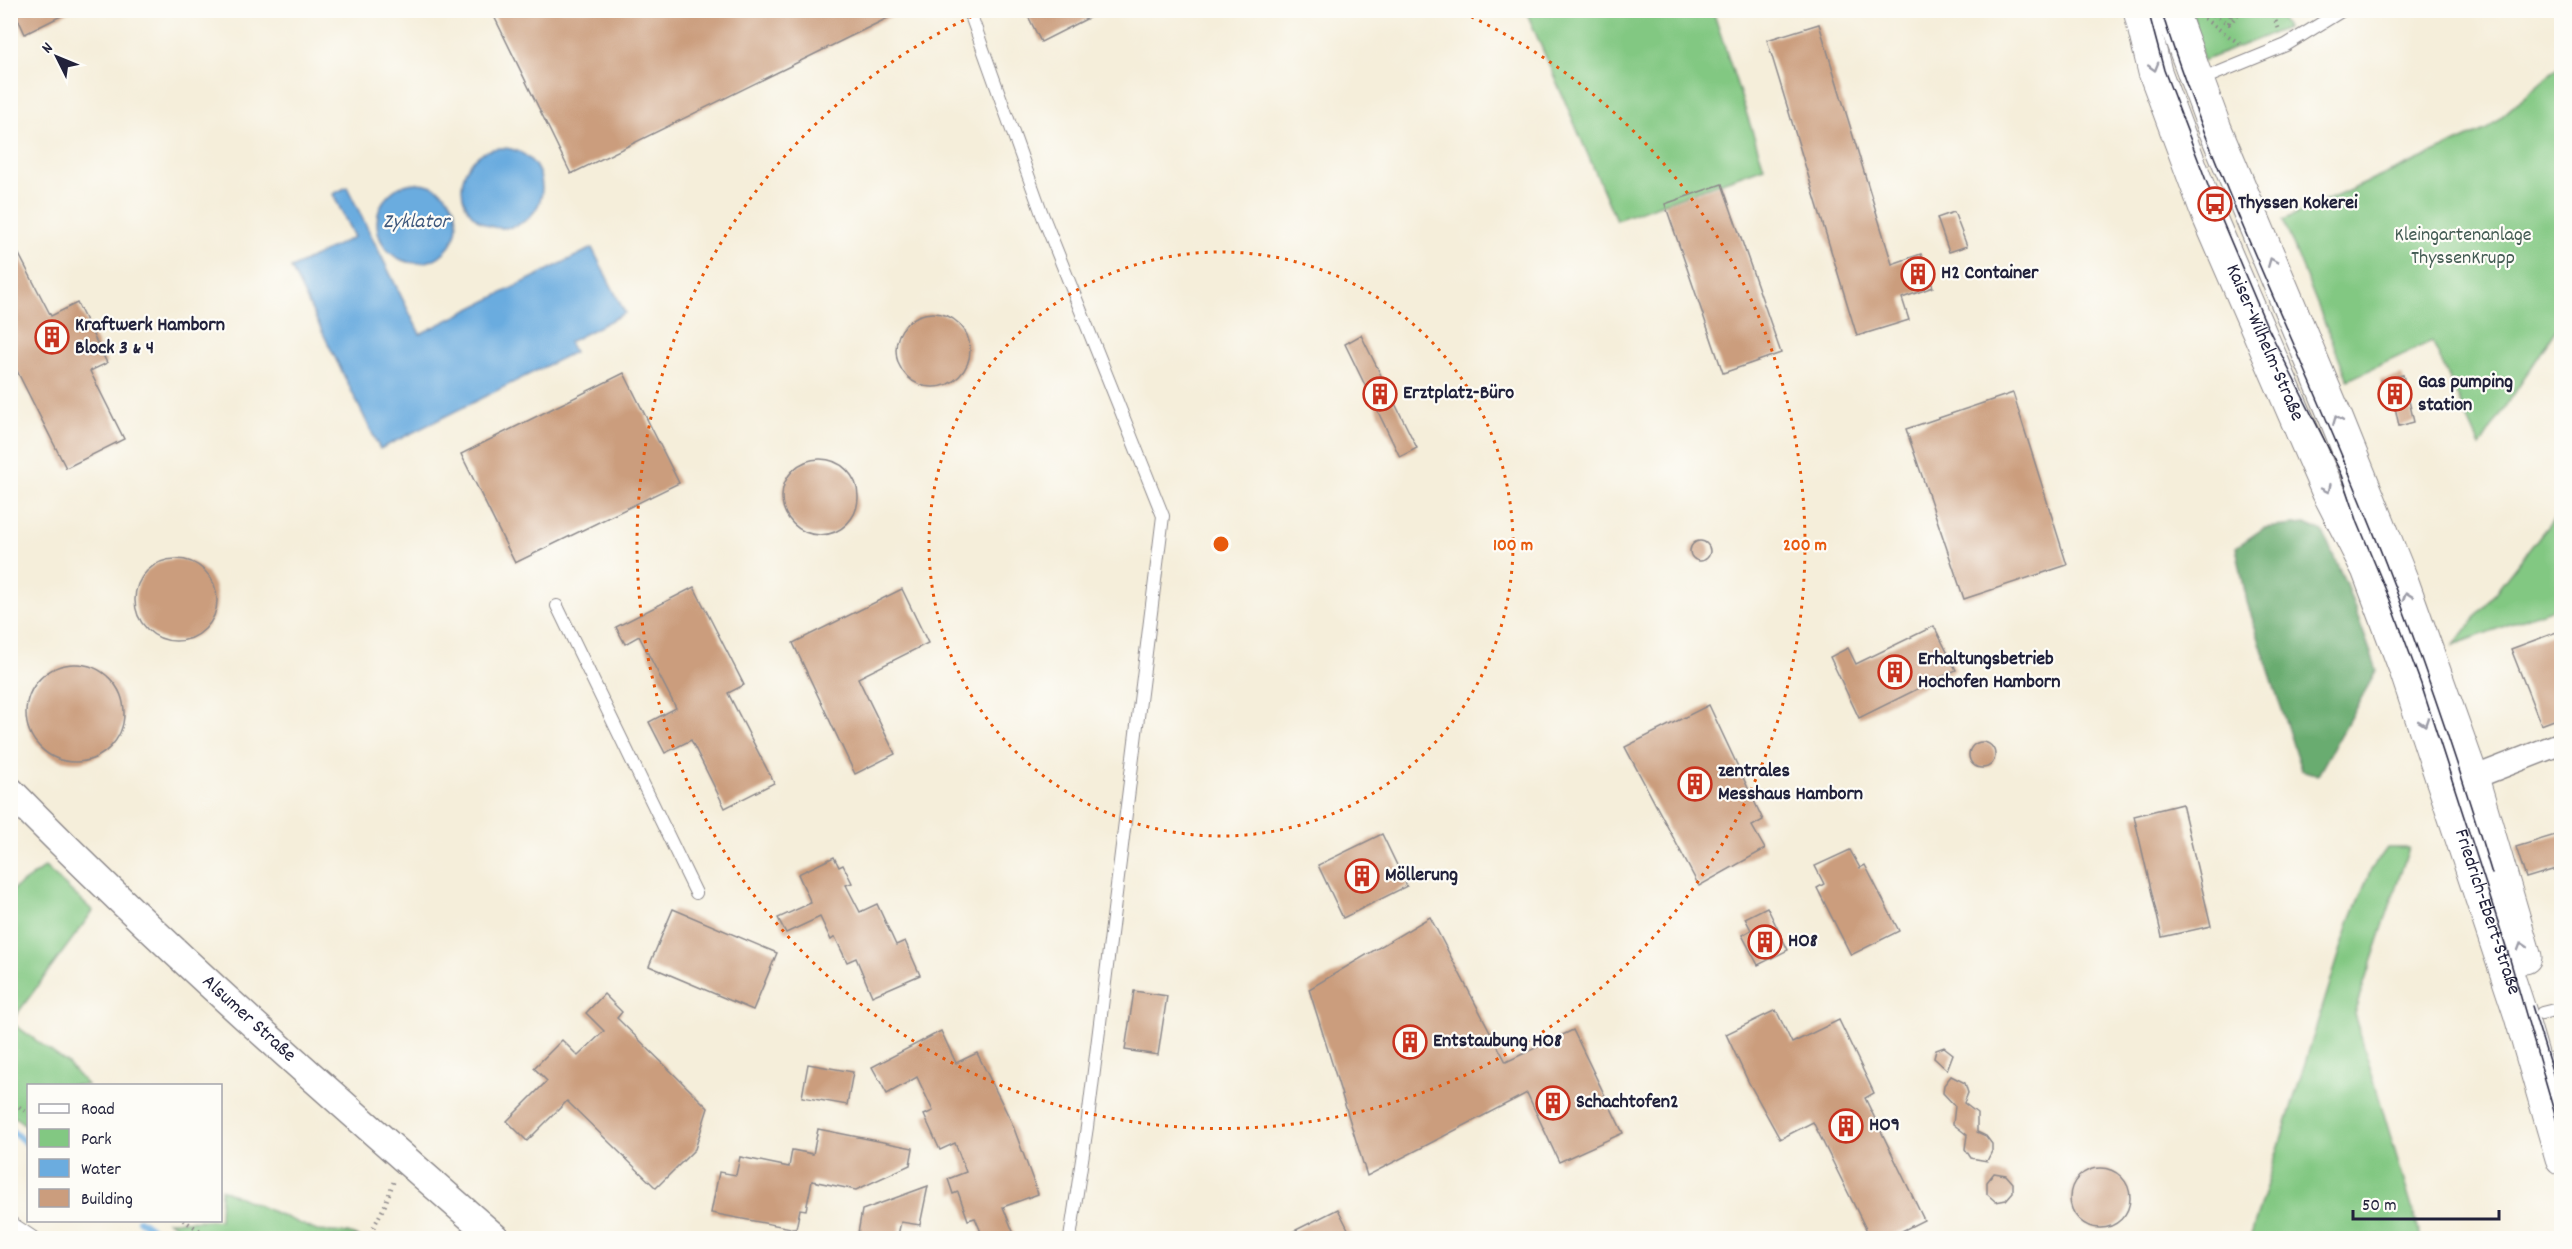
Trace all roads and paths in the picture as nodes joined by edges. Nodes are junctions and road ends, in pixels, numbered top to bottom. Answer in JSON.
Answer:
{"nodes":[{"id":1,"x":969,"y":10,"type":"edge"},
{"id":2,"x":2140,"y":10,"type":"edge"},
{"id":3,"x":2171,"y":10,"type":"edge"},
{"id":4,"x":2232,"y":10,"type":"edge"},
{"id":5,"x":2242,"y":10,"type":"edge"},
{"id":6,"x":2271,"y":10,"type":"edge"},
{"id":7,"x":2343,"y":10,"type":"edge"},
{"id":8,"x":2229,"y":24,"type":"junction"},
{"id":9,"x":2228,"y":36,"type":"dead end"},
{"id":10,"x":2286,"y":45,"type":"junction"},
{"id":11,"x":2197,"y":82,"type":"junction"},
{"id":12,"x":556,"y":606,"type":"dead end"},
{"id":13,"x":2416,"y":659,"type":"junction"},
{"id":14,"x":2562,"y":743,"type":"edge"},
{"id":15,"x":2459,"y":783,"type":"junction"},
{"id":16,"x":10,"y":791,"type":"edge"},
{"id":17,"x":696,"y":893,"type":"dead end"},
{"id":18,"x":2552,"y":1011,"type":"edge"},
{"id":19,"x":2562,"y":1083,"type":"edge"},
{"id":20,"x":10,"y":1099,"type":"edge"},
{"id":21,"x":27,"y":1113,"type":"edge"},
{"id":22,"x":403,"y":1155,"type":"junction"},
{"id":23,"x":2562,"y":1158,"type":"edge"},
{"id":24,"x":10,"y":1222,"type":"edge"},
{"id":25,"x":185,"y":1222,"type":"edge"},
{"id":26,"x":33,"y":1239,"type":"edge"},
{"id":27,"x":212,"y":1239,"type":"edge"},
{"id":28,"x":368,"y":1239,"type":"edge"},
{"id":29,"x":495,"y":1239,"type":"edge"},
{"id":30,"x":1070,"y":1239,"type":"edge"}],
"edges":[{"from":1,"to":30,"type":"lane"},
{"from":2,"to":13,"type":"main road","name":"Kaiser-Wilhelm-Straße","one_way":true},
{"from":3,"to":11,"type":"main road","name":"Kaiser-Wilhelm-Straße"},
{"from":4,"to":8,"type":"path"},
{"from":5,"to":8,"type":"path"},
{"from":6,"to":10,"type":"path"},
{"from":7,"to":10,"type":"lane"},
{"from":8,"to":9,"type":"path"},
{"from":10,"to":11,"type":"lane"},
{"from":13,"to":11,"type":"main road","name":"Kaiser-Wilhelm-Straße","one_way":true},
{"from":12,"to":17,"type":"lane"},
{"from":13,"to":15,"type":"main road","name":"Friedrich-Ebert-Straße"},
{"from":14,"to":15,"type":"street"},
{"from":18,"to":15,"type":"main road","name":"Friedrich-Ebert-Straße","one_way":true},
{"from":15,"to":23,"type":"main road","name":"Friedrich-Ebert-Straße"},
{"from":16,"to":22,"type":"street","name":"Alsumer Straße"},
{"from":18,"to":19,"type":"main road","name":"Friedrich-Ebert-Straße"},
{"from":20,"to":21,"type":"path"},
{"from":22,"to":28,"type":"path"},
{"from":22,"to":29,"type":"street","name":"Alsumer Straße"},
{"from":24,"to":26,"type":"lane"},
{"from":25,"to":27,"type":"path"}]}
